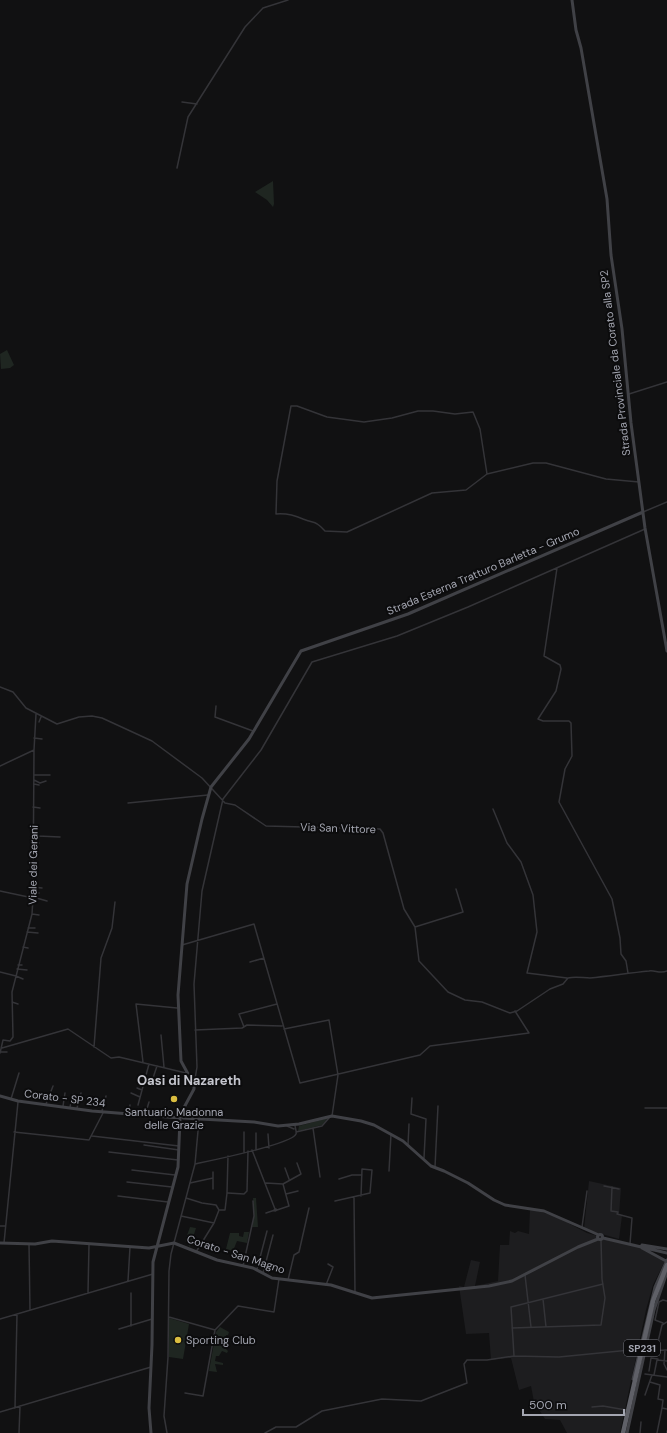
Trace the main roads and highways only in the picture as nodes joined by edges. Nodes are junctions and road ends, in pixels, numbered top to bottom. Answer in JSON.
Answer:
{"nodes":[{"id":1,"x":572,"y":0,"type":"edge"},
{"id":2,"x":643,"y":512,"type":"junction"},
{"id":3,"x":667,"y":651,"type":"edge"},
{"id":4,"x":0,"y":1096,"type":"edge"},
{"id":5,"x":182,"y":1117,"type":"junction"},
{"id":6,"x":600,"y":1238,"type":"junction"},
{"id":7,"x":0,"y":1243,"type":"edge"},
{"id":8,"x":637,"y":1246,"type":"junction"},
{"id":9,"x":156,"y":1247,"type":"junction"},
{"id":10,"x":667,"y":1249,"type":"edge"},
{"id":11,"x":667,"y":1253,"type":"edge"},
{"id":12,"x":666,"y":1261,"type":"edge"},
{"id":13,"x":667,"y":1269,"type":"edge"},
{"id":14,"x":667,"y":1272,"type":"edge"},
{"id":15,"x":151,"y":1433,"type":"edge"},
{"id":16,"x":624,"y":1433,"type":"edge"}],
"edges":[{"from":1,"to":2,"type":"main road","name":"Strada Provinciale da Corato alla SP2"},
{"from":2,"to":3,"type":"main road","name":"Strada Provinciale da Corato alla SP2"},
{"from":2,"to":5,"type":"main road","name":"Strada Esterna Tratturo Barletta - Grumo"},
{"from":4,"to":5,"type":"main road","name":"Corato - SP 234"},
{"from":5,"to":6,"type":"main road","name":"Corato - SP 234"},
{"from":5,"to":9,"type":"main road"},
{"from":6,"to":8,"type":"main road","name":"Corato - SP 234"},
{"from":6,"to":9,"type":"main road","name":"Corato - San Magno"},
{"from":7,"to":9,"type":"main road","name":"Corato - San Magno"},
{"from":8,"to":10,"type":"main road"},
{"from":8,"to":11,"type":"main road"},
{"from":8,"to":12,"type":"main road"},
{"from":9,"to":15,"type":"main road"},
{"from":12,"to":16,"type":"highway","number":"SP231"},
{"from":12,"to":16,"type":"main road"},
{"from":13,"to":16,"type":"highway","number":"SP231"},
{"from":14,"to":16,"type":"main road"}]}
